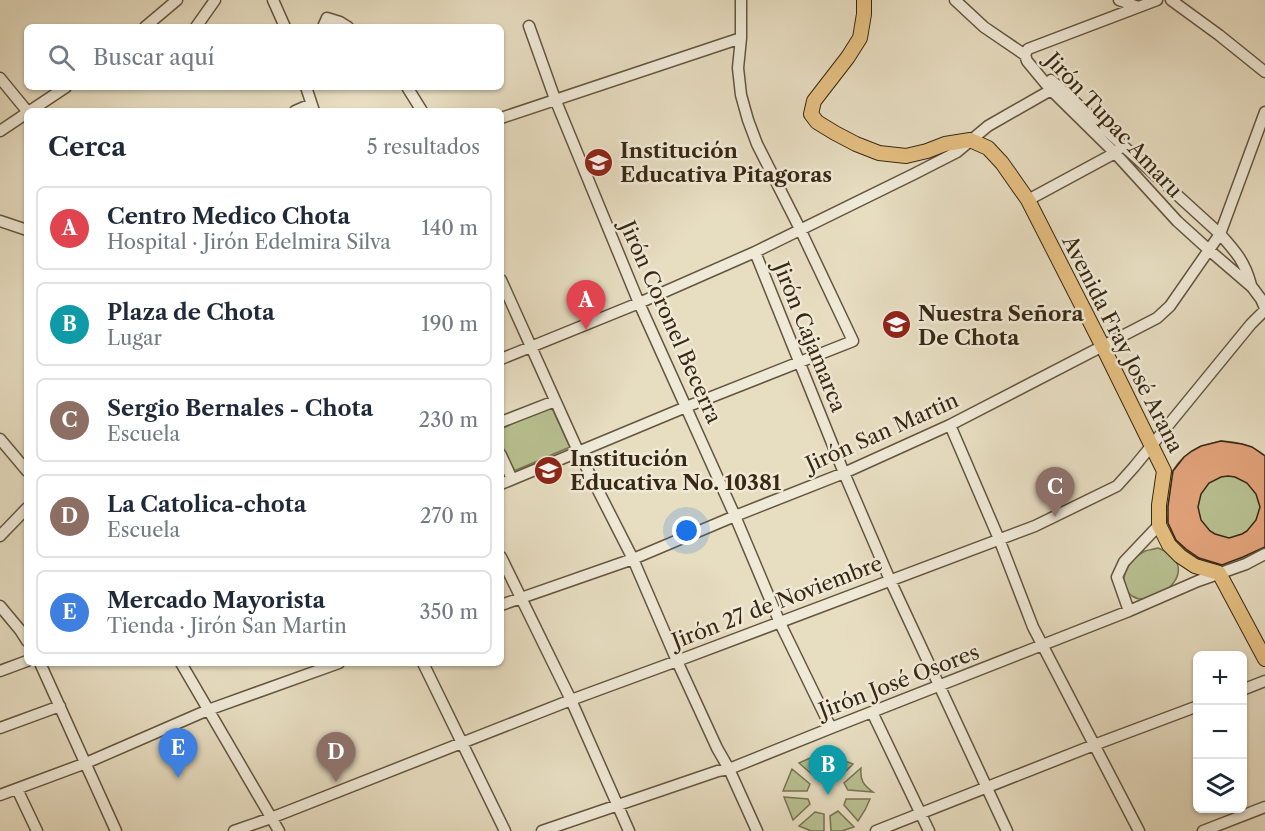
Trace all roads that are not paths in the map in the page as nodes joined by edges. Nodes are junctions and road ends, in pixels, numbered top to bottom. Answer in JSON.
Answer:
{"nodes":[{"id":1,"x":177,"y":0,"type":"edge"},
{"id":2,"x":215,"y":0,"type":"edge"},
{"id":3,"x":273,"y":0,"type":"edge"},
{"id":4,"x":741,"y":0,"type":"edge"},
{"id":5,"x":864,"y":0,"type":"edge"},
{"id":6,"x":956,"y":0,"type":"edge"},
{"id":7,"x":1119,"y":0,"type":"edge"},
{"id":8,"x":1156,"y":0,"type":"edge"},
{"id":9,"x":1171,"y":0,"type":"edge"},
{"id":10,"x":1138,"y":7,"type":"junction"},
{"id":11,"x":325,"y":23,"type":"edge"},
{"id":12,"x":149,"y":24,"type":"edge"},
{"id":13,"x":197,"y":24,"type":"edge"},
{"id":14,"x":284,"y":24,"type":"edge"},
{"id":15,"x":343,"y":24,"type":"edge"},
{"id":16,"x":529,"y":26,"type":"dead end"},
{"id":17,"x":741,"y":38,"type":"junction"},
{"id":18,"x":1026,"y":58,"type":"junction"},
{"id":19,"x":1265,"y":72,"type":"edge"},
{"id":20,"x":0,"y":78,"type":"edge"},
{"id":21,"x":1053,"y":87,"type":"junction"},
{"id":22,"x":61,"y":90,"type":"edge"},
{"id":23,"x":307,"y":90,"type":"edge"},
{"id":24,"x":409,"y":90,"type":"edge"},
{"id":25,"x":555,"y":99,"type":"junction"},
{"id":26,"x":312,"y":107,"type":"edge"},
{"id":27,"x":25,"y":108,"type":"edge"},
{"id":28,"x":34,"y":108,"type":"edge"},
{"id":29,"x":420,"y":108,"type":"edge"},
{"id":30,"x":1265,"y":112,"type":"edge"},
{"id":31,"x":24,"y":115,"type":"edge"},
{"id":32,"x":504,"y":117,"type":"edge"},
{"id":33,"x":0,"y":130,"type":"edge"},
{"id":34,"x":970,"y":140,"type":"junction"},
{"id":35,"x":1118,"y":150,"type":"junction"},
{"id":36,"x":1028,"y":200,"type":"junction"},
{"id":37,"x":0,"y":221,"type":"edge"},
{"id":38,"x":24,"y":229,"type":"edge"},
{"id":39,"x":800,"y":229,"type":"junction"},
{"id":40,"x":1220,"y":234,"type":"junction"},
{"id":41,"x":1209,"y":250,"type":"junction"},
{"id":42,"x":755,"y":252,"type":"junction"},
{"id":43,"x":1252,"y":286,"type":"junction"},
{"id":44,"x":504,"y":287,"type":"edge"},
{"id":45,"x":639,"y":303,"type":"junction"},
{"id":46,"x":1265,"y":309,"type":"edge"},
{"id":47,"x":531,"y":346,"type":"junction"},
{"id":48,"x":1103,"y":347,"type":"junction"},
{"id":49,"x":504,"y":358,"type":"edge"},
{"id":50,"x":799,"y":362,"type":"junction"},
{"id":51,"x":555,"y":401,"type":"junction"},
{"id":52,"x":686,"y":407,"type":"junction"},
{"id":53,"x":504,"y":421,"type":"edge"},
{"id":54,"x":950,"y":425,"type":"junction"},
{"id":55,"x":0,"y":440,"type":"edge"},
{"id":56,"x":1151,"y":445,"type":"junction"},
{"id":57,"x":578,"y":452,"type":"junction"},
{"id":58,"x":504,"y":461,"type":"edge"},
{"id":59,"x":24,"y":468,"type":"edge"},
{"id":60,"x":844,"y":473,"type":"junction"},
{"id":61,"x":512,"y":479,"type":"junction"},
{"id":62,"x":504,"y":483,"type":"edge"},
{"id":63,"x":24,"y":511,"type":"edge"},
{"id":64,"x":735,"y":516,"type":"junction"},
{"id":65,"x":1159,"y":525,"type":"junction"},
{"id":66,"x":0,"y":536,"type":"edge"},
{"id":67,"x":999,"y":539,"type":"junction"},
{"id":68,"x":1265,"y":554,"type":"edge"},
{"id":69,"x":633,"y":559,"type":"junction"},
{"id":70,"x":504,"y":563,"type":"edge"},
{"id":71,"x":1219,"y":573,"type":"junction"},
{"id":72,"x":890,"y":580,"type":"junction"},
{"id":73,"x":521,"y":598,"type":"junction"},
{"id":74,"x":504,"y":604,"type":"edge"},
{"id":75,"x":0,"y":606,"type":"edge"},
{"id":76,"x":1129,"y":611,"type":"junction"},
{"id":77,"x":780,"y":623,"type":"junction"},
{"id":78,"x":24,"y":636,"type":"edge"},
{"id":79,"x":1042,"y":646,"type":"junction"},
{"id":80,"x":1265,"y":658,"type":"edge"},
{"id":81,"x":677,"y":661,"type":"junction"},
{"id":82,"x":24,"y":662,"type":"edge"},
{"id":83,"x":41,"y":666,"type":"edge"},
{"id":84,"x":183,"y":666,"type":"edge"},
{"id":85,"x":424,"y":666,"type":"edge"},
{"id":86,"x":309,"y":668,"type":"edge"},
{"id":87,"x":0,"y":671,"type":"edge"},
{"id":88,"x":1265,"y":681,"type":"edge"},
{"id":89,"x":939,"y":686,"type":"junction"},
{"id":90,"x":1247,"y":688,"type":"edge"},
{"id":91,"x":571,"y":700,"type":"junction"},
{"id":92,"x":60,"y":706,"type":"junction"},
{"id":93,"x":1193,"y":708,"type":"edge"},
{"id":94,"x":208,"y":710,"type":"junction"},
{"id":95,"x":872,"y":712,"type":"junction"},
{"id":96,"x":0,"y":728,"type":"edge"},
{"id":97,"x":831,"y":728,"type":"junction"},
{"id":98,"x":462,"y":743,"type":"junction"},
{"id":99,"x":1094,"y":745,"type":"junction"},
{"id":100,"x":86,"y":763,"type":"junction"},
{"id":101,"x":729,"y":769,"type":"junction"},
{"id":102,"x":986,"y":787,"type":"junction"},
{"id":103,"x":17,"y":789,"type":"junction"},
{"id":104,"x":0,"y":795,"type":"edge"},
{"id":105,"x":618,"y":805,"type":"junction"},
{"id":106,"x":1265,"y":807,"type":"edge"},
{"id":107,"x":920,"y":814,"type":"junction"},
{"id":108,"x":271,"y":818,"type":"junction"},
{"id":109,"x":37,"y":831,"type":"edge"},
{"id":110,"x":116,"y":831,"type":"edge"},
{"id":111,"x":234,"y":831,"type":"edge"},
{"id":112,"x":279,"y":831,"type":"edge"},
{"id":113,"x":504,"y":831,"type":"edge"},
{"id":114,"x":542,"y":831,"type":"edge"},
{"id":115,"x":629,"y":831,"type":"edge"},
{"id":116,"x":757,"y":831,"type":"edge"},
{"id":117,"x":876,"y":831,"type":"edge"},
{"id":118,"x":929,"y":831,"type":"edge"},
{"id":119,"x":1007,"y":831,"type":"edge"},
{"id":120,"x":1138,"y":831,"type":"edge"},
{"id":121,"x":1203,"y":831,"type":"edge"}],
"edges":[{"from":1,"to":12,"type":"street"},
{"from":2,"to":13,"type":"street"},
{"from":3,"to":14,"type":"street"},
{"from":4,"to":17,"type":"street"},
{"from":5,"to":34,"type":"main road"},
{"from":6,"to":18,"type":"street","name":"Jirón Tupac Amaru"},
{"from":7,"to":10,"type":"street"},
{"from":8,"to":10,"type":"street"},
{"from":9,"to":19,"type":"street"},
{"from":10,"to":18,"type":"street"},
{"from":11,"to":15,"type":"street"},
{"from":16,"to":25,"type":"street","name":"Jirón Coronel Becerra"},
{"from":17,"to":25,"type":"street"},
{"from":17,"to":39,"type":"street"},
{"from":18,"to":21,"type":"street","name":"Jirón Tupac Amaru"},
{"from":20,"to":27,"type":"street"},
{"from":21,"to":34,"type":"street"},
{"from":21,"to":35,"type":"street","name":"Jirón Tupac Amaru"},
{"from":22,"to":28,"type":"street"},
{"from":23,"to":26,"type":"street"},
{"from":24,"to":29,"type":"street"},
{"from":25,"to":32,"type":"street"},
{"from":25,"to":45,"type":"street","name":"Jirón Coronel Becerra"},
{"from":30,"to":40,"type":"street","name":"Jirón San Martin"},
{"from":31,"to":33,"type":"street"},
{"from":34,"to":36,"type":"main road","name":"Avenida Fray José Arana"},
{"from":34,"to":39,"type":"street"},
{"from":35,"to":36,"type":"street"},
{"from":35,"to":40,"type":"street","name":"Jirón Tupac Amaru"},
{"from":35,"to":41,"type":"street","name":"Jirón Tupac Amaru"},
{"from":36,"to":48,"type":"main road","name":"Avenida Fray José Arana"},
{"from":37,"to":38,"type":"street"},
{"from":39,"to":42,"type":"street"},
{"from":39,"to":50,"type":"street"},
{"from":40,"to":41,"type":"street","name":"Jirón San Martin"},
{"from":40,"to":43,"type":"street","name":"Jirón Tupac Amaru"},
{"from":41,"to":43,"type":"street","name":"Jirón Tupac Amaru"},
{"from":41,"to":48,"type":"street","name":"Jirón San Martin"},
{"from":42,"to":45,"type":"street"},
{"from":42,"to":50,"type":"street","name":"Jirón Cajamarca"},
{"from":43,"to":46,"type":"street","name":"Jirón Tupac Amaru"},
{"from":44,"to":47,"type":"street"},
{"from":45,"to":47,"type":"street"},
{"from":45,"to":52,"type":"street","name":"Jirón Coronel Becerra"},
{"from":46,"to":56,"type":"street","name":"Jirón 27 de Noviembre"},
{"from":47,"to":49,"type":"street"},
{"from":47,"to":51,"type":"street"},
{"from":48,"to":54,"type":"street","name":"Jirón San Martin"},
{"from":48,"to":56,"type":"main road","name":"Avenida Fray José Arana"},
{"from":50,"to":52,"type":"street"},
{"from":50,"to":60,"type":"street","name":"Jirón Cajamarca"},
{"from":51,"to":53,"type":"street"},
{"from":51,"to":57,"type":"street"},
{"from":52,"to":57,"type":"street"},
{"from":52,"to":64,"type":"street","name":"Jirón Coronel Becerra"},
{"from":54,"to":60,"type":"street","name":"Jirón San Martin"},
{"from":54,"to":67,"type":"street"},
{"from":55,"to":59,"type":"street"},
{"from":56,"to":65,"type":"main road","name":"Avenida Fray José Arana"},
{"from":56,"to":67,"type":"street","name":"Jirón 27 de Noviembre"},
{"from":57,"to":61,"type":"street"},
{"from":57,"to":69,"type":"street"},
{"from":58,"to":61,"type":"street"},
{"from":60,"to":64,"type":"street","name":"Jirón San Martin"},
{"from":60,"to":72,"type":"street","name":"Jirón Cajamarca"},
{"from":61,"to":62,"type":"street"},
{"from":63,"to":66,"type":"street"},
{"from":64,"to":69,"type":"street","name":"Jirón San Martin"},
{"from":64,"to":77,"type":"street","name":"Jirón Coronel Becerra"},
{"from":65,"to":71,"type":"main road"},
{"from":65,"to":76,"type":"street"},
{"from":67,"to":72,"type":"street","name":"Jirón 27 de Noviembre"},
{"from":67,"to":79,"type":"street"},
{"from":68,"to":71,"type":"street","name":"Jirón José Osores"},
{"from":69,"to":73,"type":"street","name":"Jirón San Martin"},
{"from":69,"to":81,"type":"street"},
{"from":70,"to":73,"type":"street"},
{"from":71,"to":76,"type":"street","name":"Jirón José Osores"},
{"from":71,"to":80,"type":"main road"},
{"from":72,"to":77,"type":"street","name":"Jirón 27 de Noviembre"},
{"from":72,"to":89,"type":"street","name":"Jirón Cajamarca"},
{"from":73,"to":74,"type":"street","name":"Jirón San Martin"},
{"from":73,"to":91,"type":"street"},
{"from":75,"to":78,"type":"street"},
{"from":76,"to":79,"type":"street","name":"Jirón José Osores"},
{"from":77,"to":81,"type":"street","name":"Jirón 27 de Noviembre"},
{"from":77,"to":97,"type":"street","name":"Jirón Coronel Becerra"},
{"from":79,"to":89,"type":"street","name":"Jirón José Osores"},
{"from":79,"to":99,"type":"street"},
{"from":81,"to":91,"type":"street","name":"Jirón 27 de Noviembre"},
{"from":81,"to":101,"type":"street"},
{"from":82,"to":87,"type":"street"},
{"from":83,"to":92,"type":"street"},
{"from":84,"to":94,"type":"street"},
{"from":85,"to":98,"type":"street"},
{"from":86,"to":94,"type":"street"},
{"from":88,"to":90,"type":"street"},
{"from":89,"to":95,"type":"street","name":"Jirón José Osores"},
{"from":89,"to":102,"type":"street","name":"Jirón Cajamarca"},
{"from":91,"to":98,"type":"street","name":"Jirón 27 de Noviembre"},
{"from":91,"to":105,"type":"street"},
{"from":92,"to":96,"type":"street"},
{"from":92,"to":100,"type":"street"},
{"from":93,"to":99,"type":"street"},
{"from":94,"to":100,"type":"street"},
{"from":94,"to":108,"type":"street"},
{"from":95,"to":97,"type":"street","name":"Jirón José Osores"},
{"from":95,"to":107,"type":"street"},
{"from":97,"to":101,"type":"street","name":"Jirón José Osores"},
{"from":98,"to":108,"type":"street","name":"Jirón 27 de Noviembre"},
{"from":98,"to":113,"type":"street"},
{"from":99,"to":102,"type":"street"},
{"from":99,"to":120,"type":"street"},
{"from":100,"to":103,"type":"street"},
{"from":100,"to":110,"type":"street"},
{"from":101,"to":105,"type":"street","name":"Jirón José Osores"},
{"from":101,"to":116,"type":"street"},
{"from":102,"to":107,"type":"street"},
{"from":102,"to":119,"type":"street","name":"Jirón Cajamarca"},
{"from":103,"to":104,"type":"street"},
{"from":103,"to":109,"type":"street"},
{"from":105,"to":114,"type":"street","name":"Jirón José Osores"},
{"from":105,"to":115,"type":"street"},
{"from":106,"to":121,"type":"street"},
{"from":107,"to":117,"type":"street"},
{"from":107,"to":118,"type":"street"},
{"from":108,"to":111,"type":"street","name":"Jirón 27 de Noviembre"},
{"from":108,"to":112,"type":"street"}]}
